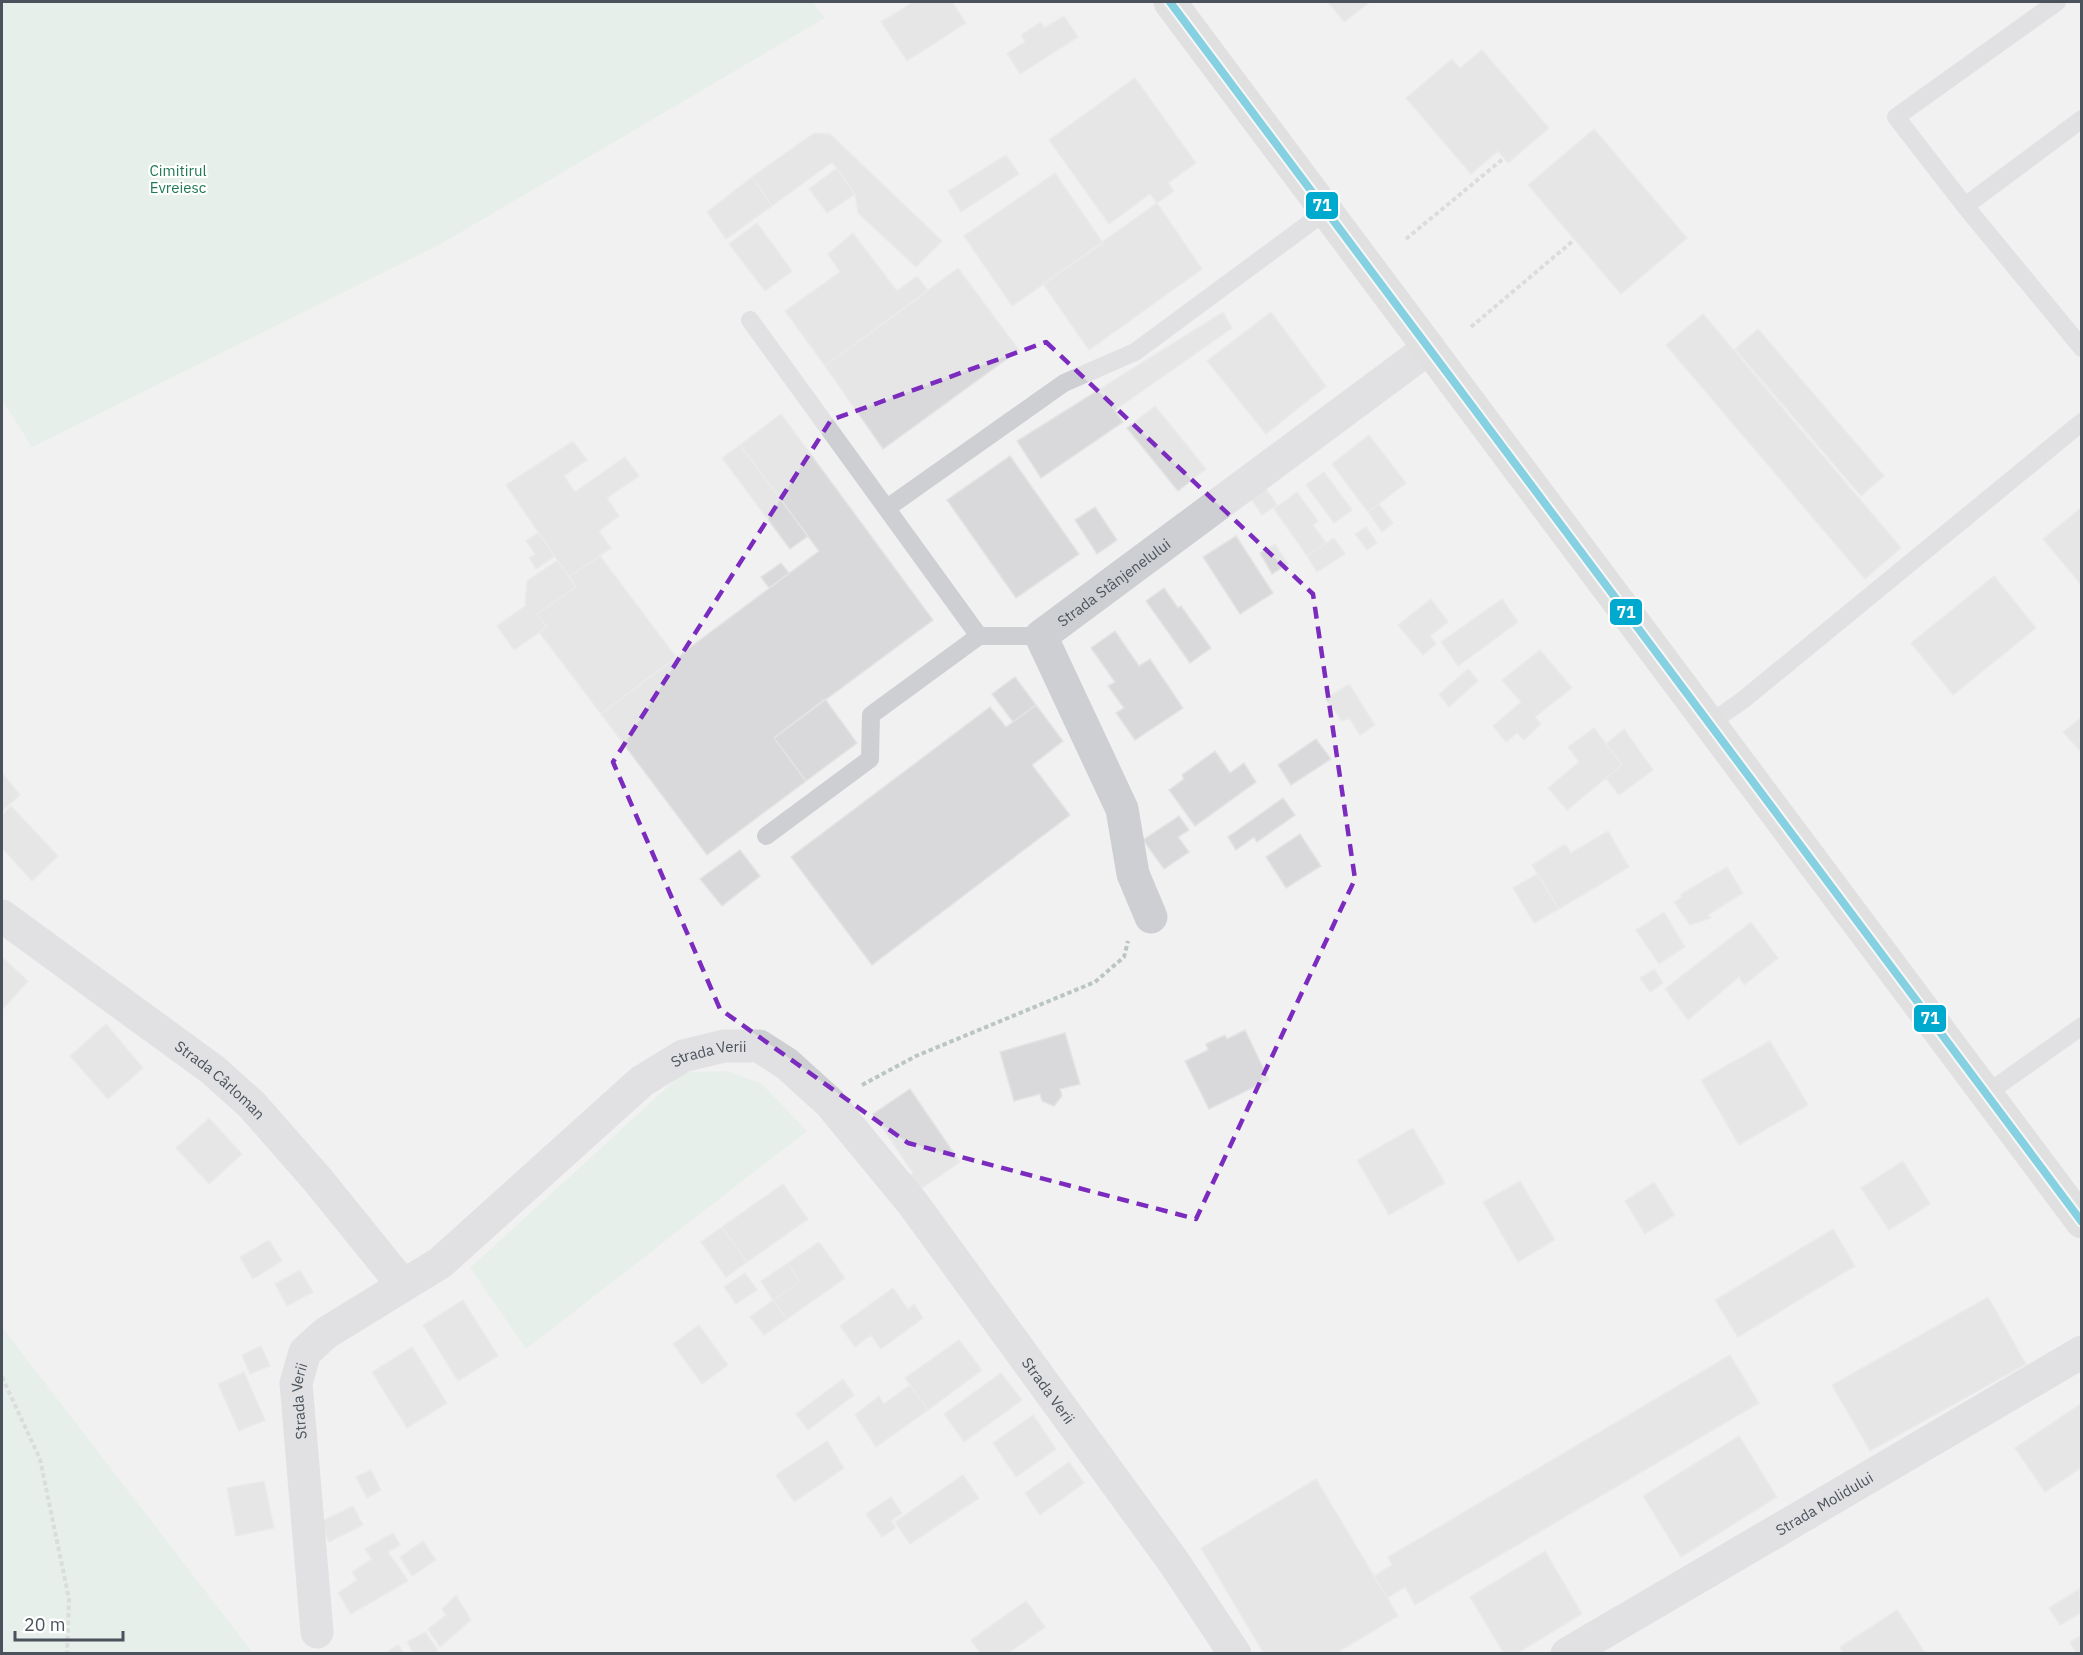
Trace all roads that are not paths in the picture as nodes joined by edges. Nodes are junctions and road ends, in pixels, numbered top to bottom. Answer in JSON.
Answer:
{"nodes":[{"id":1,"x":1170,"y":2,"type":"edge"},
{"id":2,"x":2057,"y":2,"type":"edge"},
{"id":3,"x":2082,"y":119,"type":"edge"},
{"id":4,"x":1965,"y":206,"type":"junction"},
{"id":5,"x":1326,"y":212,"type":"junction"},
{"id":6,"x":750,"y":320,"type":"dead end"},
{"id":7,"x":1429,"y":348,"type":"junction"},
{"id":8,"x":2082,"y":348,"type":"edge"},
{"id":9,"x":2082,"y":422,"type":"edge"},
{"id":10,"x":887,"y":508,"type":"junction"},
{"id":11,"x":979,"y":636,"type":"junction"},
{"id":12,"x":1041,"y":636,"type":"junction"},
{"id":13,"x":1709,"y":724,"type":"junction"},
{"id":14,"x":766,"y":836,"type":"dead end"},
{"id":15,"x":2,"y":916,"type":"edge"},
{"id":16,"x":1151,"y":917,"type":"road end"},
{"id":17,"x":2082,"y":1026,"type":"edge"},
{"id":18,"x":1986,"y":1095,"type":"junction"},
{"id":19,"x":2082,"y":1222,"type":"edge"},
{"id":20,"x":402,"y":1284,"type":"junction"},
{"id":21,"x":2082,"y":1352,"type":"edge"},
{"id":22,"x":316,"y":1632,"type":"dead end"},
{"id":23,"x":1234,"y":1653,"type":"edge"},
{"id":24,"x":1567,"y":1653,"type":"edge"}],
"edges":[{"from":1,"to":5,"type":"main road"},
{"from":2,"to":4,"type":"lane"},
{"from":3,"to":4,"type":"lane"},
{"from":4,"to":8,"type":"lane"},
{"from":5,"to":7,"type":"main road"},
{"from":5,"to":10,"type":"lane"},
{"from":6,"to":10,"type":"lane"},
{"from":7,"to":12,"type":"street","name":"Strada Stânjenelului"},
{"from":7,"to":13,"type":"main road"},
{"from":9,"to":13,"type":"lane"},
{"from":10,"to":11,"type":"lane"},
{"from":11,"to":12,"type":"lane"},
{"from":11,"to":14,"type":"lane"},
{"from":12,"to":16,"type":"street","name":"Strada Stânjenelului"},
{"from":13,"to":18,"type":"main road"},
{"from":15,"to":20,"type":"street","name":"Strada Cârloman"},
{"from":17,"to":18,"type":"lane"},
{"from":18,"to":19,"type":"main road"},
{"from":20,"to":22,"type":"street","name":"Strada Verii"},
{"from":20,"to":23,"type":"street","name":"Strada Verii"},
{"from":21,"to":24,"type":"street","name":"Strada Molidului"}]}
